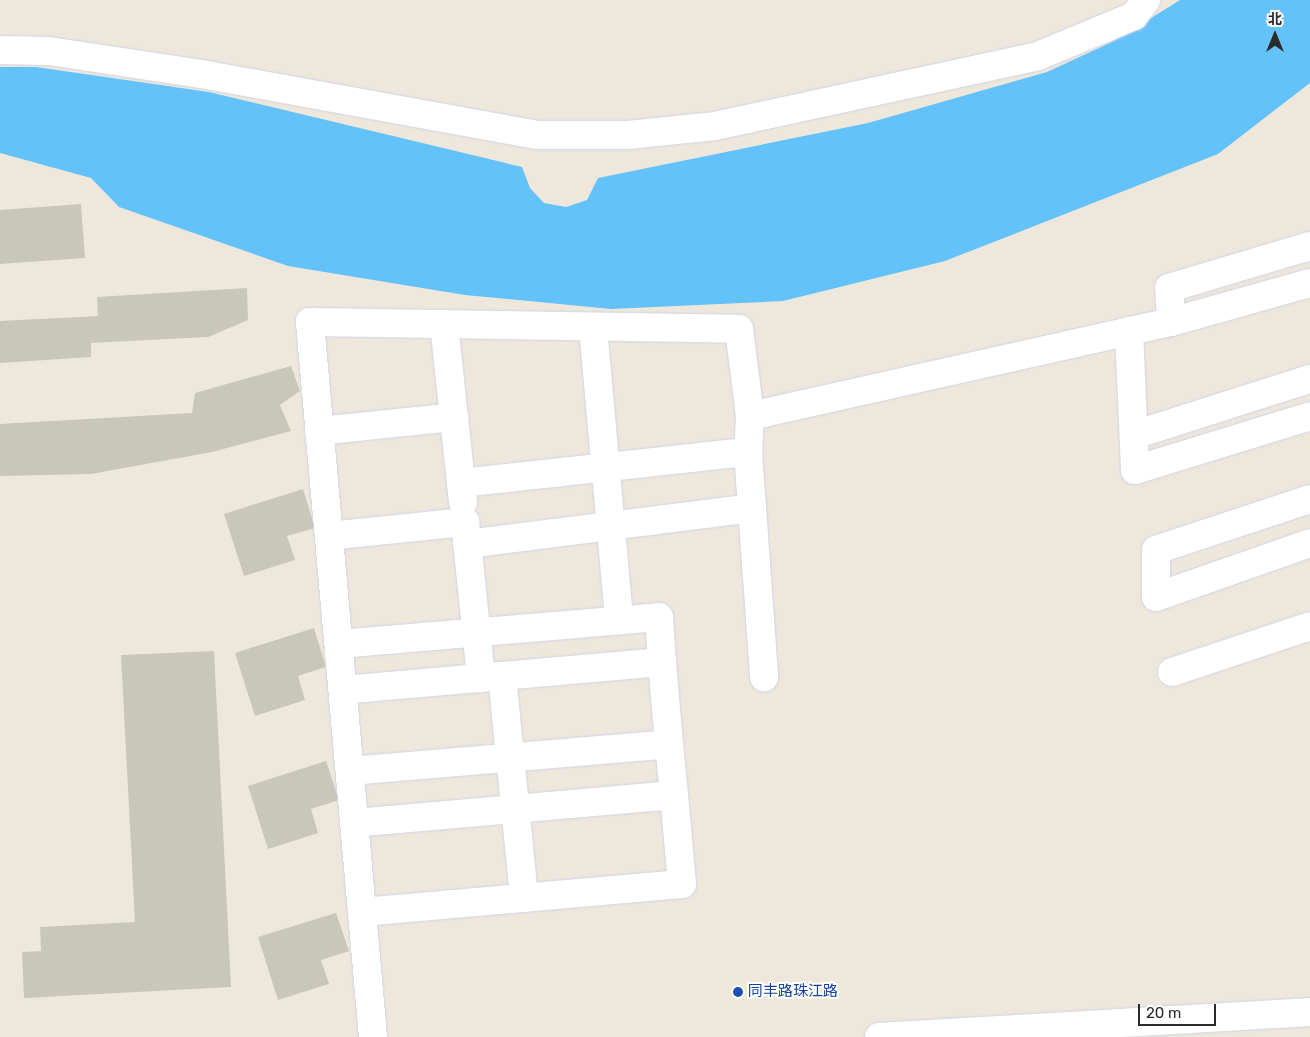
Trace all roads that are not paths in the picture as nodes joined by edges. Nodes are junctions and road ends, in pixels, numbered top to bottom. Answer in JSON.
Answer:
{"nodes":[{"id":1,"x":1146,"y":0,"type":"edge"},
{"id":2,"x":0,"y":50,"type":"edge"},
{"id":3,"x":1310,"y":246,"type":"edge"},
{"id":4,"x":1310,"y":283,"type":"edge"},
{"id":5,"x":1171,"y":322,"type":"junction"},
{"id":6,"x":444,"y":324,"type":"junction"},
{"id":7,"x":593,"y":327,"type":"junction"},
{"id":8,"x":1129,"y":332,"type":"junction"},
{"id":9,"x":1310,"y":379,"type":"edge"},
{"id":10,"x":750,"y":416,"type":"junction"},
{"id":11,"x":1310,"y":416,"type":"edge"},
{"id":12,"x":454,"y":417,"type":"junction"},
{"id":13,"x":319,"y":432,"type":"junction"},
{"id":14,"x":1134,"y":435,"type":"junction"},
{"id":15,"x":748,"y":452,"type":"junction"},
{"id":16,"x":606,"y":467,"type":"junction"},
{"id":17,"x":461,"y":483,"type":"junction"},
{"id":18,"x":1310,"y":499,"type":"edge"},
{"id":19,"x":752,"y":508,"type":"junction"},
{"id":20,"x":611,"y":526,"type":"junction"},
{"id":21,"x":466,"y":533,"type":"junction"},
{"id":22,"x":329,"y":536,"type":"junction"},
{"id":23,"x":1310,"y":543,"type":"edge"},
{"id":24,"x":619,"y":620,"type":"junction"},
{"id":25,"x":1310,"y":626,"type":"edge"},
{"id":26,"x":476,"y":633,"type":"junction"},
{"id":27,"x":339,"y":644,"type":"junction"},
{"id":28,"x":662,"y":662,"type":"junction"},
{"id":29,"x":1172,"y":672,"type":"dead end"},
{"id":30,"x":491,"y":677,"type":"junction"},
{"id":31,"x":764,"y":677,"type":"dead end"},
{"id":32,"x":343,"y":690,"type":"junction"},
{"id":33,"x":670,"y":744,"type":"junction"},
{"id":34,"x":510,"y":758,"type":"junction"},
{"id":35,"x":350,"y":771,"type":"junction"},
{"id":36,"x":674,"y":795,"type":"junction"},
{"id":37,"x":515,"y":809,"type":"junction"},
{"id":38,"x":354,"y":823,"type":"junction"},
{"id":39,"x":524,"y":898,"type":"junction"},
{"id":40,"x":362,"y":912,"type":"junction"},
{"id":41,"x":1310,"y":1012,"type":"edge"},
{"id":42,"x":976,"y":1035,"type":"edge"},
{"id":43,"x":374,"y":1037,"type":"edge"},
{"id":44,"x":879,"y":1037,"type":"edge"}],
"edges":[{"from":1,"to":2,"type":"street"},
{"from":3,"to":5,"type":"street"},
{"from":4,"to":5,"type":"street"},
{"from":5,"to":8,"type":"street"},
{"from":6,"to":7,"type":"street"},
{"from":6,"to":12,"type":"street"},
{"from":6,"to":13,"type":"street"},
{"from":7,"to":10,"type":"street"},
{"from":7,"to":16,"type":"street"},
{"from":8,"to":10,"type":"street"},
{"from":8,"to":14,"type":"street"},
{"from":9,"to":14,"type":"street"},
{"from":10,"to":15,"type":"street"},
{"from":11,"to":14,"type":"street"},
{"from":12,"to":13,"type":"street"},
{"from":12,"to":17,"type":"street"},
{"from":13,"to":22,"type":"street"},
{"from":15,"to":16,"type":"street"},
{"from":15,"to":19,"type":"street"},
{"from":16,"to":17,"type":"street"},
{"from":16,"to":20,"type":"street"},
{"from":17,"to":21,"type":"street"},
{"from":18,"to":23,"type":"street"},
{"from":19,"to":20,"type":"street"},
{"from":19,"to":31,"type":"street"},
{"from":20,"to":21,"type":"street"},
{"from":20,"to":24,"type":"street"},
{"from":21,"to":22,"type":"street"},
{"from":21,"to":26,"type":"street"},
{"from":22,"to":27,"type":"street"},
{"from":24,"to":26,"type":"street"},
{"from":24,"to":28,"type":"street"},
{"from":25,"to":29,"type":"street"},
{"from":26,"to":27,"type":"street"},
{"from":26,"to":30,"type":"street"},
{"from":27,"to":32,"type":"street"},
{"from":28,"to":30,"type":"street"},
{"from":28,"to":33,"type":"street"},
{"from":30,"to":32,"type":"street"},
{"from":30,"to":34,"type":"street"},
{"from":32,"to":35,"type":"street"},
{"from":33,"to":34,"type":"street"},
{"from":33,"to":36,"type":"street"},
{"from":34,"to":35,"type":"street"},
{"from":34,"to":37,"type":"street"},
{"from":35,"to":38,"type":"street"},
{"from":36,"to":37,"type":"street"},
{"from":36,"to":39,"type":"street"},
{"from":37,"to":38,"type":"street"},
{"from":37,"to":39,"type":"street"},
{"from":38,"to":40,"type":"street"},
{"from":39,"to":40,"type":"street"},
{"from":40,"to":43,"type":"street"},
{"from":41,"to":42,"type":"street"},
{"from":42,"to":44,"type":"street"}]}
